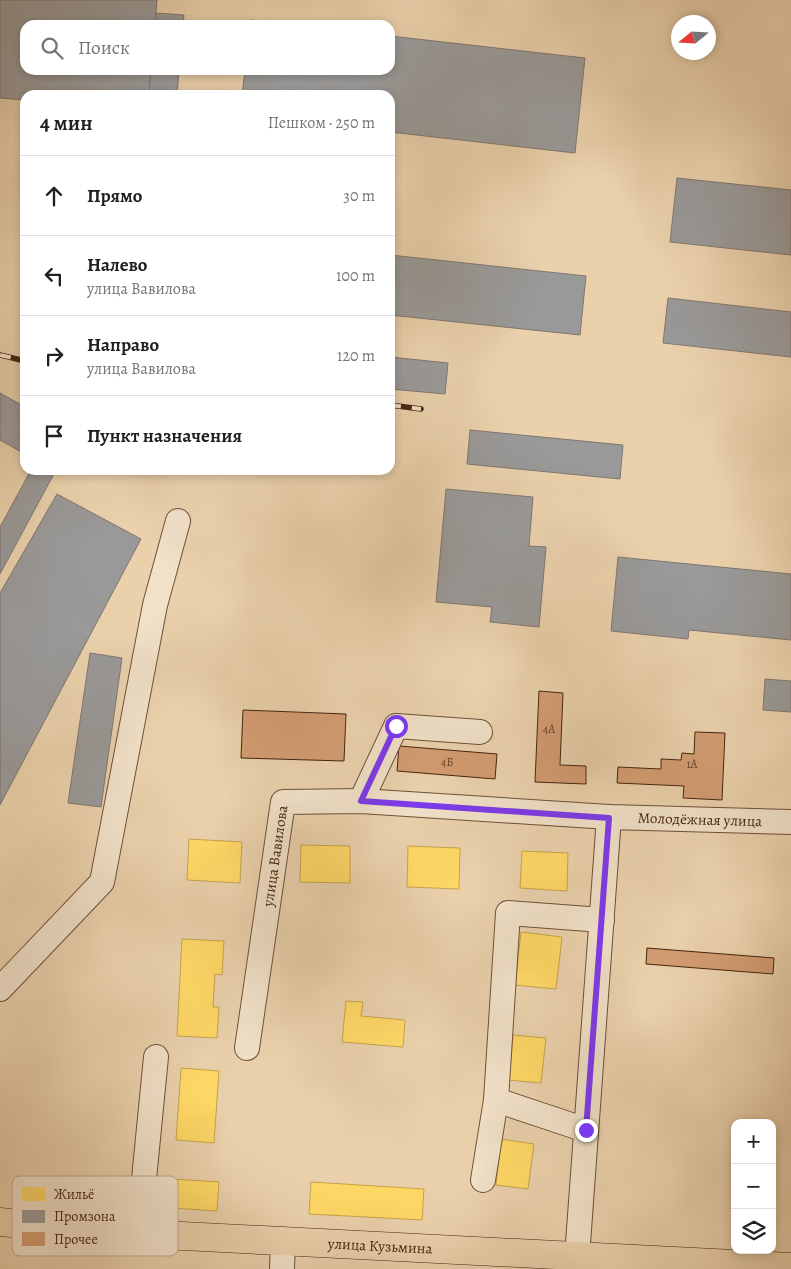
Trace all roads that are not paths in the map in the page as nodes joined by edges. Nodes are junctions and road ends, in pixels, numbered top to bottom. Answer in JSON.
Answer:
{"nodes":[{"id":1,"x":178,"y":521,"type":"dead end"},
{"id":2,"x":480,"y":732,"type":"dead end"},
{"id":3,"x":361,"y":801,"type":"junction"},
{"id":4,"x":609,"y":818,"type":"junction"},
{"id":5,"x":791,"y":822,"type":"edge"},
{"id":6,"x":602,"y":920,"type":"junction"},
{"id":7,"x":0,"y":989,"type":"edge"},
{"id":8,"x":247,"y":1048,"type":"dead end"},
{"id":9,"x":156,"y":1057,"type":"dead end"},
{"id":10,"x":496,"y":1100,"type":"junction"},
{"id":11,"x":586,"y":1130,"type":"junction"},
{"id":12,"x":144,"y":1176,"type":"edge"},
{"id":13,"x":483,"y":1180,"type":"dead end"},
{"id":14,"x":178,"y":1235,"type":"edge"},
{"id":15,"x":283,"y":1241,"type":"junction"},
{"id":16,"x":565,"y":1261,"type":"edge"},
{"id":17,"x":791,"y":1267,"type":"edge"},
{"id":18,"x":282,"y":1269,"type":"edge"}],
"edges":[{"from":1,"to":7,"type":"street"},
{"from":2,"to":3,"type":"street"},
{"from":3,"to":4,"type":"street","name":"улица Вавилова"},
{"from":3,"to":8,"type":"street","name":"улица Вавилова"},
{"from":4,"to":5,"type":"street","name":"Молодёжная улица"},
{"from":4,"to":6,"type":"street"},
{"from":6,"to":10,"type":"street"},
{"from":6,"to":11,"type":"street"},
{"from":9,"to":12,"type":"street"},
{"from":10,"to":11,"type":"street"},
{"from":10,"to":13,"type":"street"},
{"from":11,"to":16,"type":"street"},
{"from":14,"to":15,"type":"main road","name":"улица Кузьмина"},
{"from":15,"to":16,"type":"main road","name":"улица Кузьмина"},
{"from":15,"to":18,"type":"street"},
{"from":16,"to":17,"type":"main road","name":"улица Кузьмина"}]}
